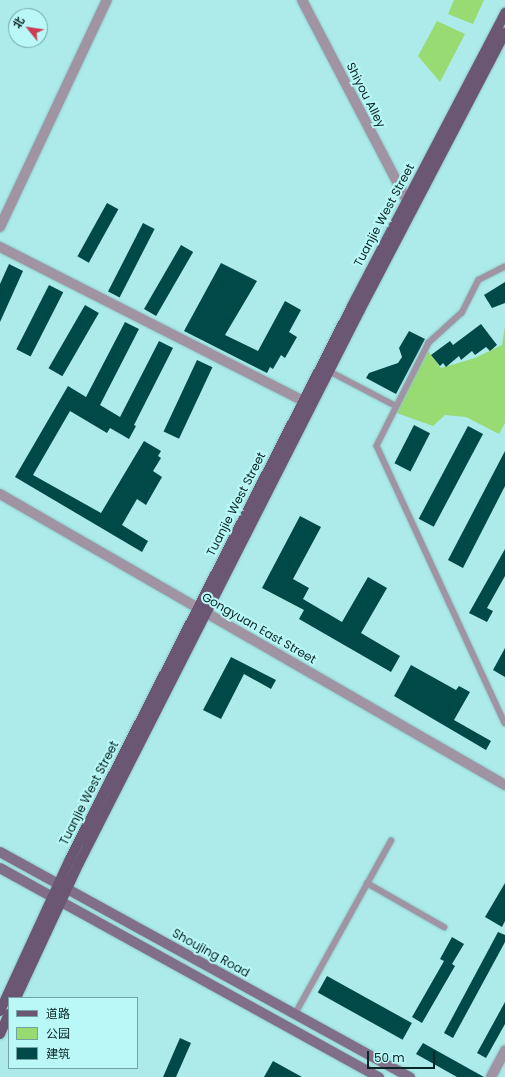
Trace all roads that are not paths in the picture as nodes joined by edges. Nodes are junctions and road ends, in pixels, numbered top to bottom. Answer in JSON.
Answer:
{"nodes":[{"id":1,"x":107,"y":0,"type":"edge"},
{"id":2,"x":302,"y":0,"type":"edge"},
{"id":3,"x":505,"y":12,"type":"edge"},
{"id":4,"x":505,"y":33,"type":"edge"},
{"id":5,"x":406,"y":201,"type":"junction"},
{"id":6,"x":0,"y":227,"type":"edge"},
{"id":7,"x":0,"y":247,"type":"edge"},
{"id":8,"x":505,"y":268,"type":"edge"},
{"id":9,"x":329,"y":371,"type":"junction"},
{"id":10,"x":303,"y":401,"type":"junction"},
{"id":11,"x":396,"y":406,"type":"junction"},
{"id":12,"x":0,"y":494,"type":"edge"},
{"id":13,"x":202,"y":610,"type":"junction"},
{"id":14,"x":505,"y":723,"type":"edge"},
{"id":15,"x":505,"y":785,"type":"edge"},
{"id":16,"x":391,"y":840,"type":"dead end"},
{"id":17,"x":0,"y":852,"type":"edge"},
{"id":18,"x":0,"y":868,"type":"edge"},
{"id":19,"x":367,"y":884,"type":"junction"},
{"id":20,"x":63,"y":886,"type":"junction"},
{"id":21,"x":56,"y":900,"type":"junction"},
{"id":22,"x":444,"y":927,"type":"dead end"},
{"id":23,"x":16,"y":997,"type":"edge"},
{"id":24,"x":0,"y":1011,"type":"edge"},
{"id":25,"x":295,"y":1014,"type":"junction"},
{"id":26,"x":8,"y":1016,"type":"edge"},
{"id":27,"x":0,"y":1034,"type":"edge"},
{"id":28,"x":505,"y":1051,"type":"edge"},
{"id":29,"x":379,"y":1077,"type":"edge"},
{"id":30,"x":410,"y":1077,"type":"edge"},
{"id":31,"x":491,"y":1077,"type":"edge"}],
"edges":[{"from":1,"to":6,"type":"street"},
{"from":2,"to":5,"type":"street","name":"Shiyou Alley"},
{"from":3,"to":5,"type":"main road","name":"Tuanjie West Street"},
{"from":4,"to":9,"type":"main road","name":"Tuanjie West Street"},
{"from":5,"to":10,"type":"main road","name":"Tuanjie West Street"},
{"from":7,"to":10,"type":"street"},
{"from":8,"to":11,"type":"lane"},
{"from":9,"to":11,"type":"lane"},
{"from":9,"to":13,"type":"main road","name":"Tuanjie West Street"},
{"from":10,"to":13,"type":"main road","name":"Tuanjie West Street"},
{"from":11,"to":14,"type":"lane"},
{"from":12,"to":13,"type":"street","name":"Gongyuan East Street"},
{"from":13,"to":15,"type":"street","name":"Gongyuan East Street"},
{"from":13,"to":20,"type":"main road","name":"Tuanjie West Street"},
{"from":16,"to":19,"type":"lane"},
{"from":17,"to":20,"type":"main road","name":"Shoujing Road"},
{"from":18,"to":21,"type":"main road"},
{"from":19,"to":22,"type":"lane"},
{"from":19,"to":25,"type":"lane"},
{"from":20,"to":21,"type":"main road","name":"Tuanjie West Street"},
{"from":20,"to":25,"type":"main road","name":"Shoujing Road"},
{"from":21,"to":23,"type":"main road","name":"Tuanjie West Street"},
{"from":21,"to":24,"type":"main road","name":"Tuanjie West Street"},
{"from":21,"to":29,"type":"main road"},
{"from":25,"to":30,"type":"main road","name":"Shoujing Road"},
{"from":26,"to":27,"type":"main road"},
{"from":28,"to":31,"type":"street"}]}
